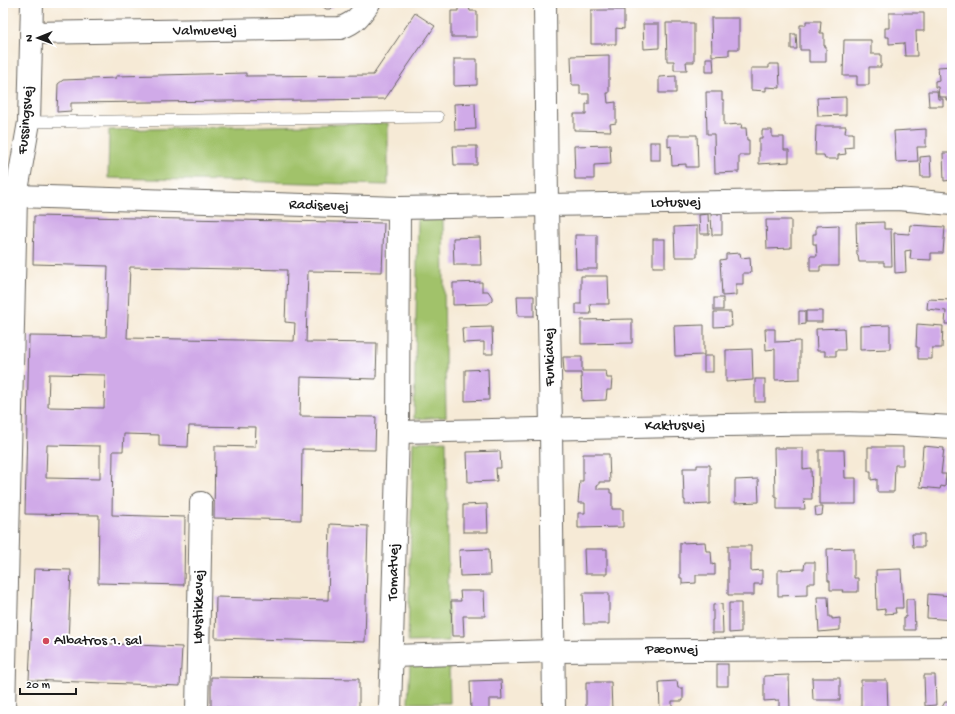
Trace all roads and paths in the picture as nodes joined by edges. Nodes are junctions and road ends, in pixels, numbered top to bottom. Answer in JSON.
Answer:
{"nodes":[{"id":1,"x":32,"y":3,"type":"edge"},
{"id":2,"x":369,"y":3,"type":"edge"},
{"id":3,"x":545,"y":3,"type":"edge"},
{"id":4,"x":31,"y":33,"type":"junction"},
{"id":5,"x":438,"y":117,"type":"dead end"},
{"id":6,"x":29,"y":122,"type":"junction"},
{"id":7,"x":16,"y":196,"type":"junction"},
{"id":8,"x":952,"y":204,"type":"edge"},
{"id":9,"x":546,"y":205,"type":"junction"},
{"id":10,"x":399,"y":208,"type":"junction"},
{"id":11,"x":952,"y":427,"type":"edge"},
{"id":12,"x":551,"y":428,"type":"junction"},
{"id":13,"x":398,"y":432,"type":"junction"},
{"id":14,"x":201,"y":503,"type":"dead end"},
{"id":15,"x":5,"y":596,"type":"edge"},
{"id":16,"x":952,"y":648,"type":"edge"},
{"id":17,"x":553,"y":651,"type":"junction"},
{"id":18,"x":392,"y":656,"type":"junction"},
{"id":19,"x":4,"y":711,"type":"edge"},
{"id":20,"x":197,"y":711,"type":"edge"},
{"id":21,"x":390,"y":711,"type":"edge"},
{"id":22,"x":554,"y":711,"type":"edge"}],
"edges":[{"from":1,"to":4,"type":"street","name":"Fussingsvej"},
{"from":2,"to":4,"type":"street","name":"Valmuevej"},
{"from":3,"to":9,"type":"street","name":"Funkiavej"},
{"from":4,"to":6,"type":"street","name":"Fussingsvej"},
{"from":5,"to":6,"type":"lane"},
{"from":6,"to":7,"type":"street","name":"Fussingsvej"},
{"from":7,"to":10,"type":"street","name":"Radisevej"},
{"from":7,"to":15,"type":"street","name":"Fussingsvej"},
{"from":8,"to":9,"type":"street","name":"Lotusvej"},
{"from":9,"to":10,"type":"street","name":"Lotusvej"},
{"from":9,"to":12,"type":"street","name":"Funkiavej"},
{"from":10,"to":13,"type":"street"},
{"from":11,"to":12,"type":"street","name":"Kaktusvej"},
{"from":12,"to":13,"type":"street","name":"Kaktusvej"},
{"from":12,"to":17,"type":"street","name":"Funkiavej"},
{"from":13,"to":18,"type":"street","name":"Tomatvej"},
{"from":14,"to":20,"type":"street","name":"Løvstikkevej"},
{"from":15,"to":19,"type":"street","name":"Fussingsvej"},
{"from":16,"to":17,"type":"street","name":"Pæonvej"},
{"from":17,"to":18,"type":"street","name":"Pæonvej"},
{"from":17,"to":22,"type":"street","name":"Funkiavej"},
{"from":18,"to":21,"type":"street","name":"Tomatvej"}]}
